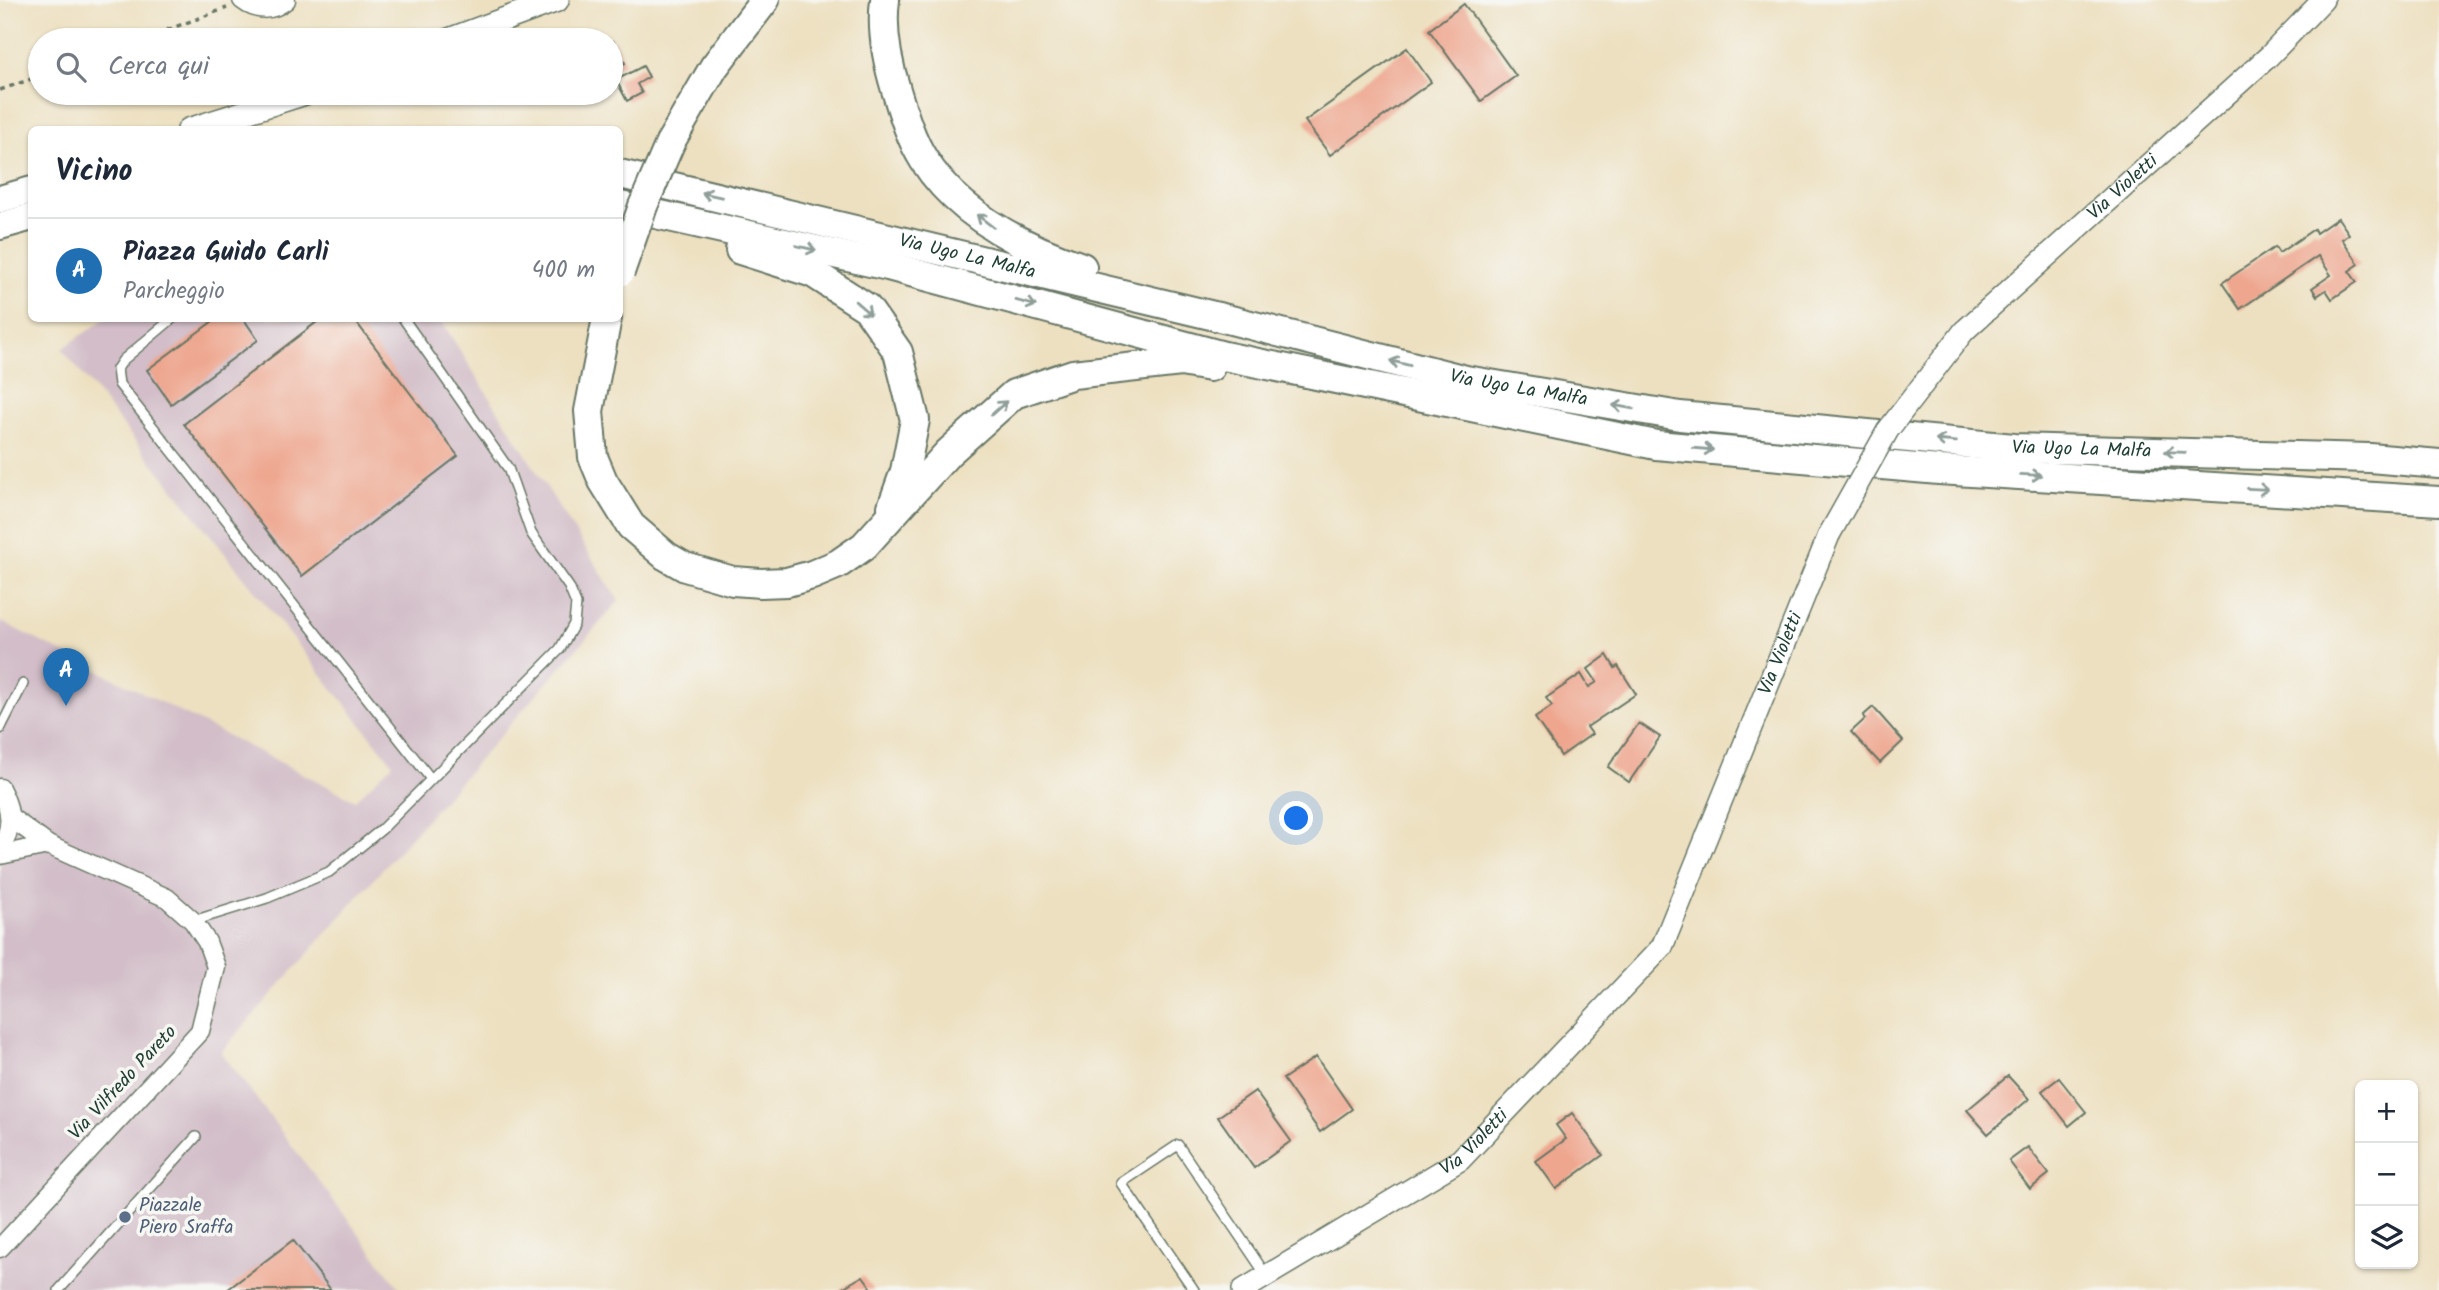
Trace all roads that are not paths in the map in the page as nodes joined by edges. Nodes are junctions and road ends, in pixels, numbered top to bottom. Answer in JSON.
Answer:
{"nodes":[{"id":1,"x":285,"y":0,"type":"edge"},
{"id":2,"x":557,"y":0,"type":"edge"},
{"id":3,"x":765,"y":0,"type":"edge"},
{"id":4,"x":885,"y":0,"type":"edge"},
{"id":5,"x":2323,"y":0,"type":"edge"},
{"id":6,"x":237,"y":3,"type":"edge"},
{"id":7,"x":481,"y":28,"type":"edge"},
{"id":8,"x":267,"y":105,"type":"edge"},
{"id":9,"x":202,"y":126,"type":"edge"},
{"id":10,"x":623,"y":175,"type":"edge"},
{"id":11,"x":28,"y":181,"type":"edge"},
{"id":12,"x":0,"y":191,"type":"edge"},
{"id":13,"x":28,"y":191,"type":"edge"},
{"id":14,"x":0,"y":199,"type":"edge"},
{"id":15,"x":623,"y":207,"type":"edge"},
{"id":16,"x":623,"y":213,"type":"edge"},
{"id":17,"x":28,"y":218,"type":"edge"},
{"id":18,"x":0,"y":226,"type":"edge"},
{"id":19,"x":623,"y":263,"type":"edge"},
{"id":20,"x":1227,"y":319,"type":"junction"},
{"id":21,"x":168,"y":322,"type":"edge"},
{"id":22,"x":406,"y":322,"type":"edge"},
{"id":23,"x":606,"y":322,"type":"edge"},
{"id":24,"x":1656,"y":445,"type":"junction"},
{"id":25,"x":2318,"y":445,"type":"dead end"},
{"id":26,"x":2332,"y":447,"type":"dead end"},
{"id":27,"x":2253,"y":455,"type":"junction"},
{"id":28,"x":2439,"y":457,"type":"edge"},
{"id":29,"x":2439,"y":464,"type":"edge"},
{"id":30,"x":2439,"y":501,"type":"edge"},
{"id":31,"x":883,"y":526,"type":"junction"},
{"id":32,"x":23,"y":684,"type":"dead end"},
{"id":33,"x":0,"y":729,"type":"edge"},
{"id":34,"x":431,"y":779,"type":"junction"},
{"id":35,"x":0,"y":788,"type":"edge"},
{"id":36,"x":10,"y":817,"type":"junction"},
{"id":37,"x":48,"y":845,"type":"junction"},
{"id":38,"x":0,"y":848,"type":"edge"},
{"id":39,"x":0,"y":855,"type":"edge"},
{"id":40,"x":192,"y":920,"type":"junction"},
{"id":41,"x":196,"y":1138,"type":"dead end"},
{"id":42,"x":0,"y":1248,"type":"edge"},
{"id":43,"x":1267,"y":1276,"type":"junction"},
{"id":44,"x":59,"y":1290,"type":"edge"},
{"id":45,"x":1194,"y":1290,"type":"edge"},
{"id":46,"x":1243,"y":1290,"type":"edge"}],
"edges":[{"from":1,"to":6,"type":"street"},
{"from":2,"to":7,"type":"main road"},
{"from":3,"to":19,"type":"highway","bridge":true},
{"from":20,"to":4,"type":"highway","one_way":true},
{"from":5,"to":43,"type":"street","name":"Via Violetti","bridge":true},
{"from":8,"to":9,"type":"main road"},
{"from":20,"to":10,"type":"highway","name":"Via Ugo La Malfa","one_way":true},
{"from":11,"to":12,"type":"main road"},
{"from":13,"to":14,"type":"main road"},
{"from":15,"to":24,"type":"highway","name":"Via Ugo La Malfa","one_way":true},
{"from":16,"to":31,"type":"highway","one_way":true},
{"from":17,"to":18,"type":"main road"},
{"from":27,"to":20,"type":"highway","name":"Via Ugo La Malfa","one_way":true},
{"from":21,"to":34,"type":"lane"},
{"from":22,"to":34,"type":"lane"},
{"from":23,"to":31,"type":"highway"},
{"from":24,"to":30,"type":"highway","name":"Via Ugo La Malfa","one_way":true},
{"from":31,"to":24,"type":"highway","one_way":true},
{"from":25,"to":27,"type":"lane"},
{"from":26,"to":28,"type":"lane"},
{"from":27,"to":29,"type":"highway","name":"Via Ugo La Malfa"},
{"from":32,"to":33,"type":"lane"},
{"from":34,"to":40,"type":"lane"},
{"from":35,"to":36,"type":"street"},
{"from":36,"to":37,"type":"street","name":"Via Vilfredo Pareto"},
{"from":36,"to":38,"type":"street"},
{"from":37,"to":39,"type":"street"},
{"from":37,"to":40,"type":"street","name":"Via Vilfredo Pareto"},
{"from":40,"to":42,"type":"street","name":"Via Vilfredo Pareto"},
{"from":41,"to":44,"type":"lane"},
{"from":43,"to":45,"type":"lane"},
{"from":43,"to":46,"type":"street","name":"Via Violetti"}]}
